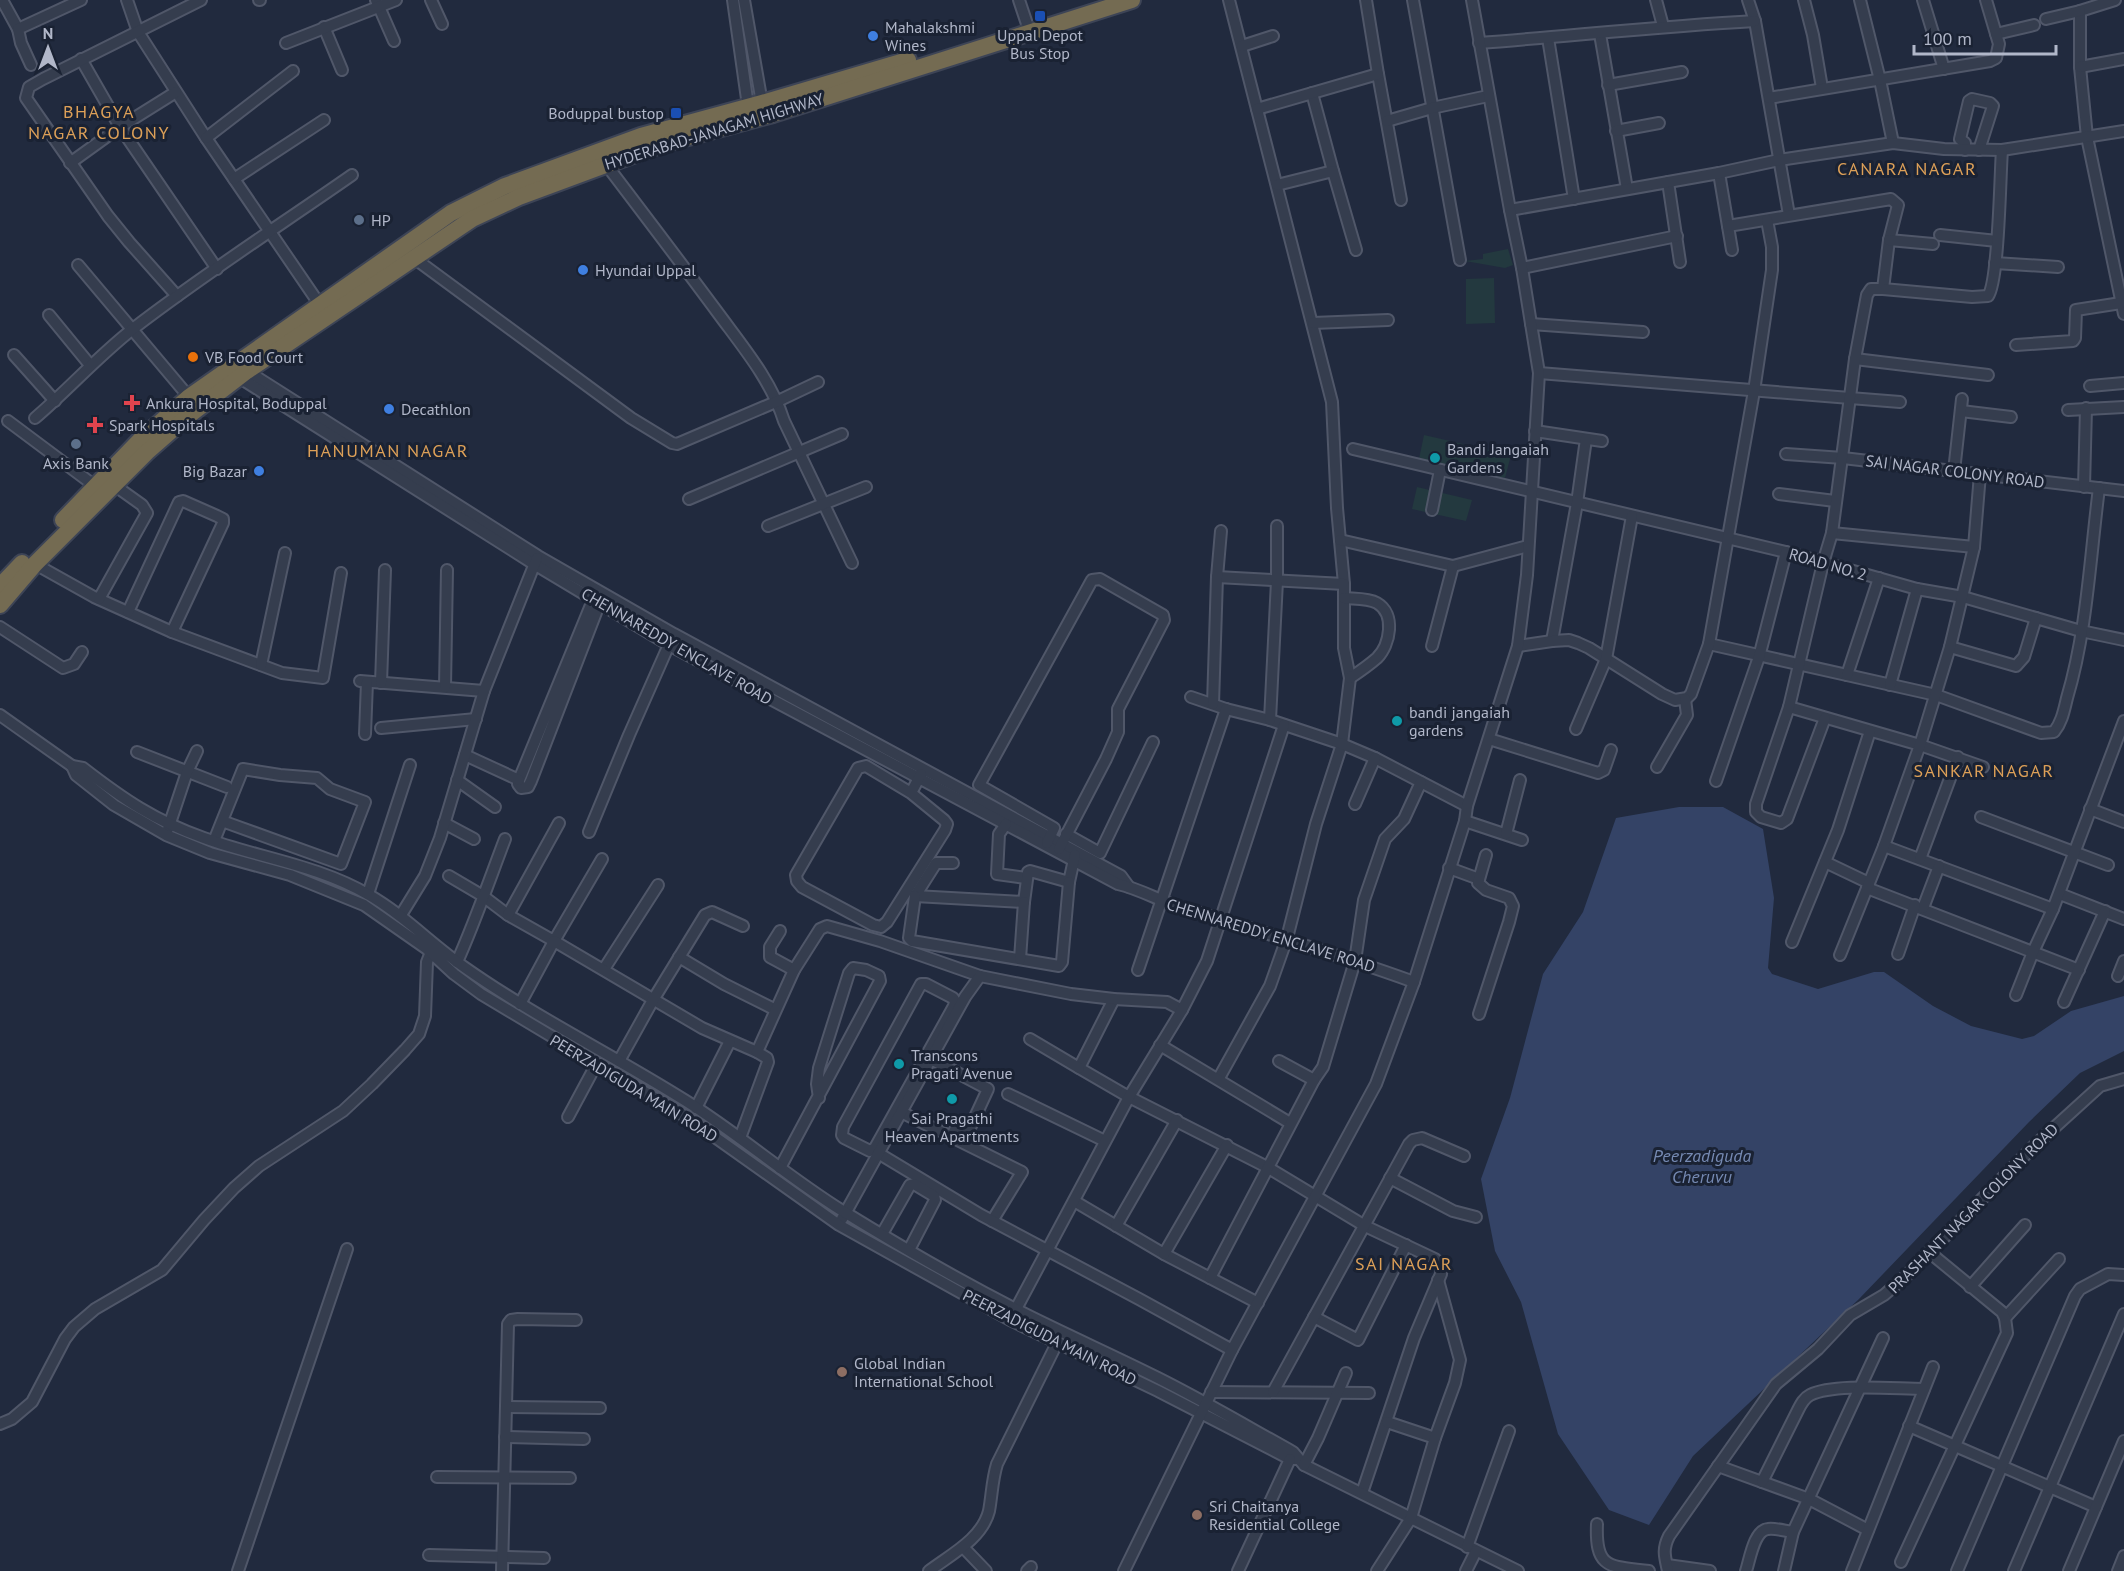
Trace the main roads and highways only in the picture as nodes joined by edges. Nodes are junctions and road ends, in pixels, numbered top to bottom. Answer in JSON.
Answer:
{"nodes":[{"id":1,"x":1101,"y":0,"type":"edge"},
{"id":2,"x":1131,"y":0,"type":"edge"},
{"id":3,"x":581,"y":165,"type":"junction"},
{"id":4,"x":114,"y":478,"type":"junction"},
{"id":5,"x":0,"y":586,"type":"edge"},
{"id":6,"x":0,"y":605,"type":"edge"}],
"edges":[{"from":1,"to":3,"type":"highway","name":"HYDERABAD-JANAGAM HIGHWAY"},
{"from":2,"to":3,"type":"highway","name":"HYDERABAD-JANAGAM HIGHWAY"},
{"from":3,"to":4,"type":"highway","name":"HYDERABAD-JANAGAM HIGHWAY"},
{"from":3,"to":4,"type":"highway","name":"HYDERABAD-JANAGAM HIGHWAY"},
{"from":4,"to":5,"type":"highway","name":"HYDERABAD-JANAGAM HIGHWAY"},
{"from":4,"to":6,"type":"highway","name":"HYDERABAD-JANAGAM HIGHWAY"}]}
